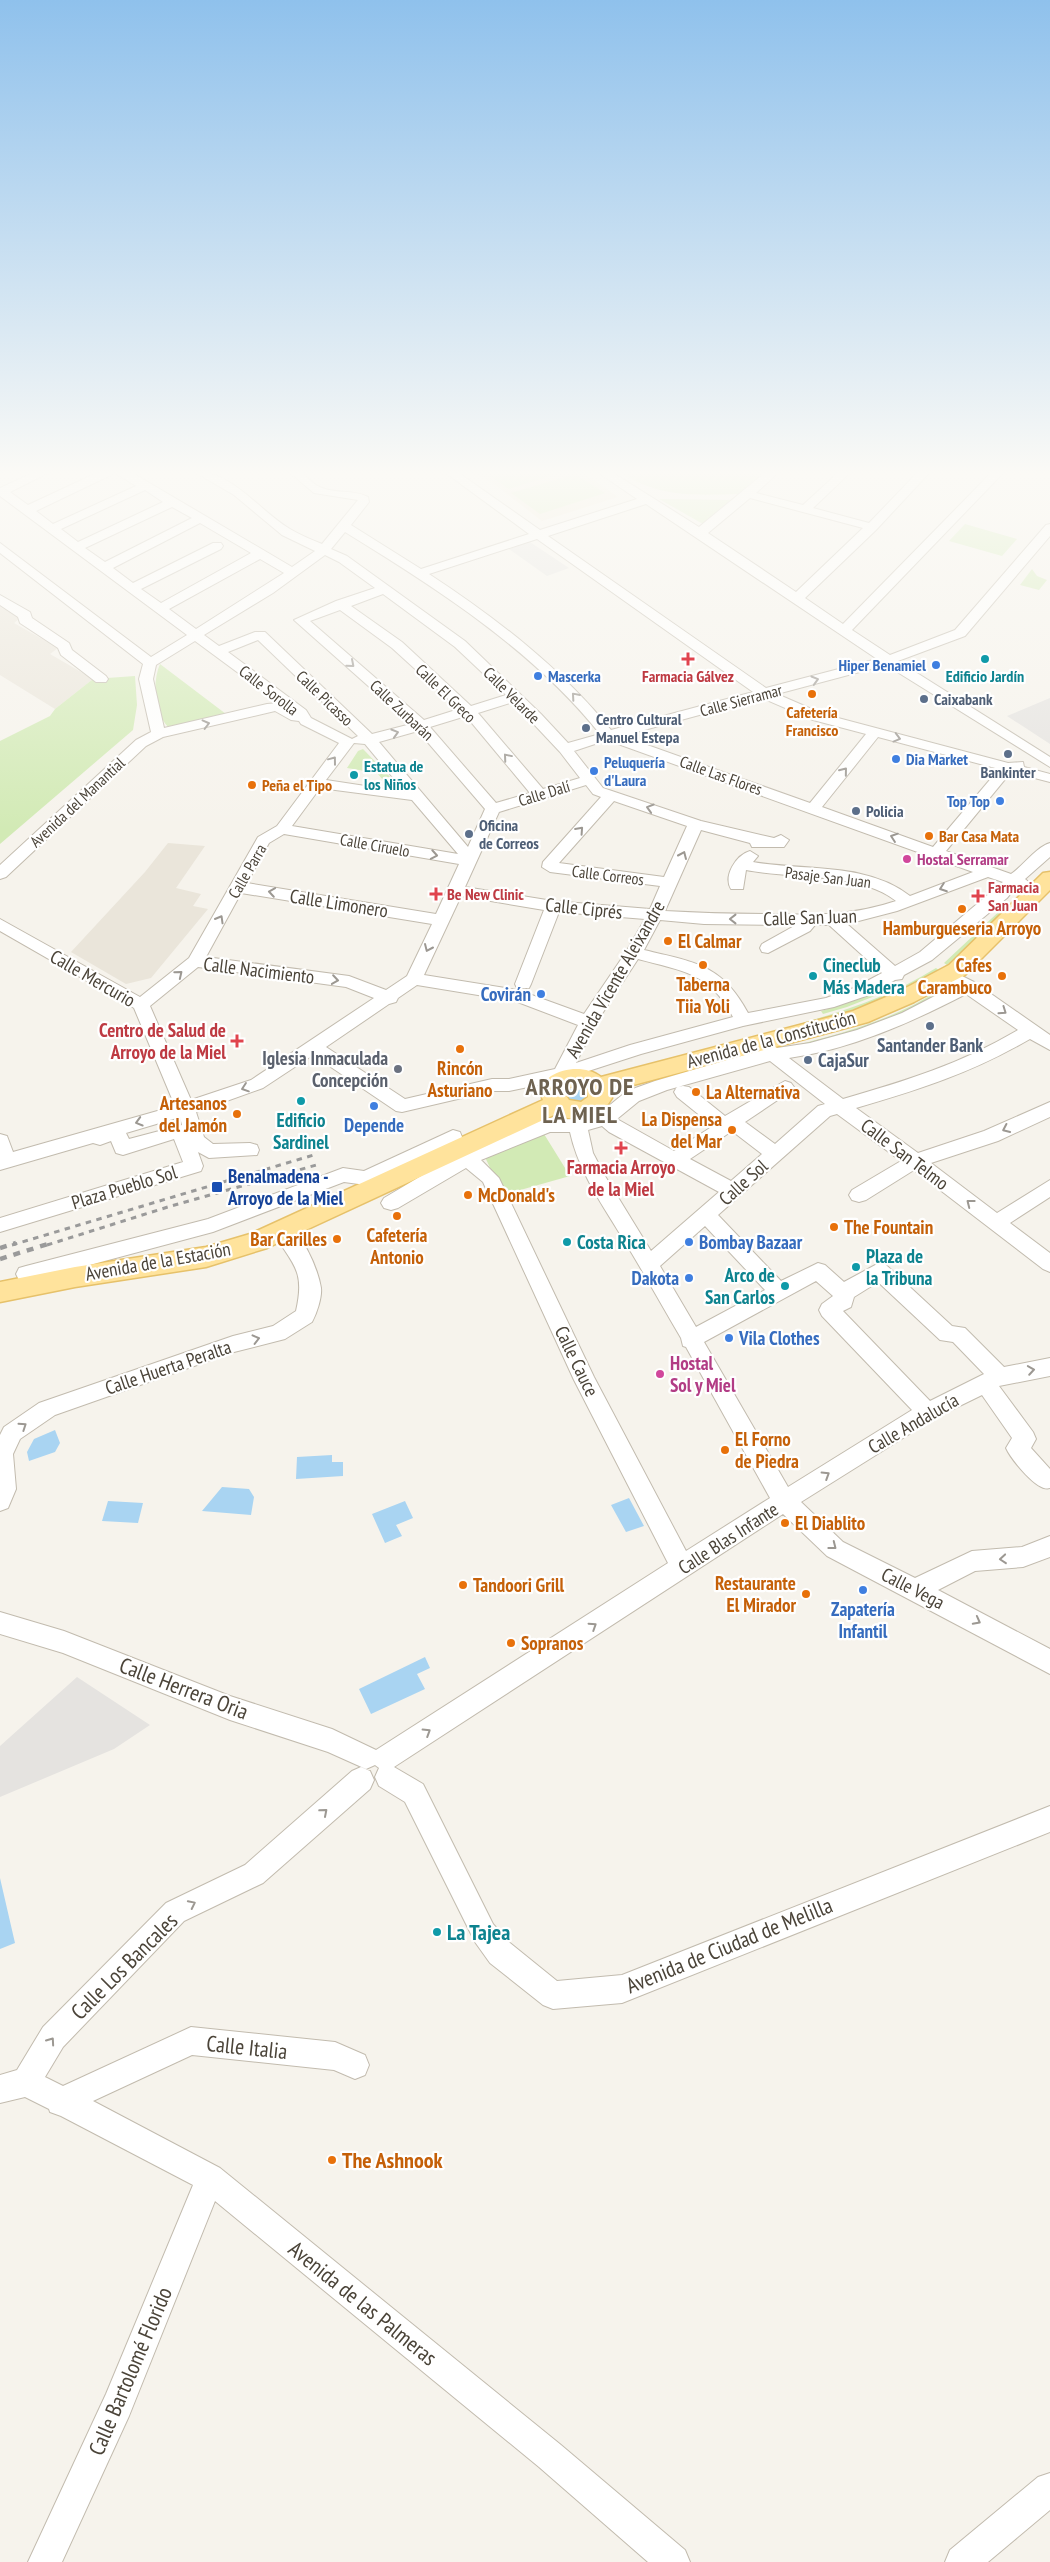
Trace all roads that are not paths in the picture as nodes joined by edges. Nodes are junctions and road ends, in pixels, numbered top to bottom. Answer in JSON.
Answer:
{"nodes":[{"id":1,"x":56,"y":591,"type":"edge"},
{"id":2,"x":133,"y":591,"type":"edge"},
{"id":3,"x":194,"y":591,"type":"edge"},
{"id":4,"x":266,"y":591,"type":"edge"},
{"id":5,"x":380,"y":591,"type":"edge"},
{"id":6,"x":386,"y":591,"type":"edge"},
{"id":7,"x":446,"y":591,"type":"edge"},
{"id":8,"x":619,"y":591,"type":"edge"},
{"id":9,"x":786,"y":591,"type":"edge"},
{"id":10,"x":805,"y":591,"type":"edge"},
{"id":11,"x":883,"y":591,"type":"edge"},
{"id":12,"x":996,"y":591,"type":"edge"},
{"id":13,"x":797,"y":598,"type":"junction"},
{"id":14,"x":0,"y":599,"type":"edge"},
{"id":15,"x":341,"y":604,"type":"junction"},
{"id":16,"x":159,"y":610,"type":"junction"},
{"id":17,"x":844,"y":630,"type":"junction"},
{"id":18,"x":196,"y":637,"type":"junction"},
{"id":19,"x":219,"y":651,"type":"junction"},
{"id":20,"x":888,"y":660,"type":"junction"},
{"id":21,"x":150,"y":663,"type":"junction"},
{"id":22,"x":101,"y":678,"type":"dead end"},
{"id":23,"x":765,"y":694,"type":"junction"},
{"id":24,"x":515,"y":697,"type":"junction"},
{"id":25,"x":468,"y":710,"type":"junction"},
{"id":26,"x":306,"y":721,"type":"junction"},
{"id":27,"x":421,"y":725,"type":"junction"},
{"id":28,"x":875,"y":732,"type":"junction"},
{"id":29,"x":158,"y":734,"type":"junction"},
{"id":30,"x":609,"y":736,"type":"junction"},
{"id":31,"x":369,"y":739,"type":"junction"},
{"id":32,"x":347,"y":742,"type":"junction"},
{"id":33,"x":565,"y":749,"type":"junction"},
{"id":34,"x":1033,"y":753,"type":"junction"},
{"id":35,"x":1050,"y":763,"type":"edge"},
{"id":36,"x":1008,"y":767,"type":"junction"},
{"id":37,"x":1050,"y":778,"type":"edge"},
{"id":38,"x":588,"y":780,"type":"junction"},
{"id":39,"x":316,"y":783,"type":"junction"},
{"id":40,"x":539,"y":794,"type":"junction"},
{"id":41,"x":418,"y":795,"type":"junction"},
{"id":42,"x":610,"y":796,"type":"junction"},
{"id":43,"x":493,"y":809,"type":"junction"},
{"id":44,"x":813,"y":809,"type":"junction"},
{"id":45,"x":696,"y":824,"type":"junction"},
{"id":46,"x":282,"y":828,"type":"junction"},
{"id":47,"x":781,"y":840,"type":"dead end"},
{"id":48,"x":757,"y":844,"type":"junction"},
{"id":49,"x":1050,"y":848,"type":"edge"},
{"id":50,"x":937,"y":852,"type":"junction"},
{"id":51,"x":469,"y":858,"type":"junction"},
{"id":52,"x":744,"y":865,"type":"junction"},
{"id":53,"x":989,"y":872,"type":"junction"},
{"id":54,"x":0,"y":874,"type":"edge"},
{"id":55,"x":1013,"y":880,"type":"junction"},
{"id":56,"x":669,"y":882,"type":"junction"},
{"id":57,"x":1044,"y":884,"type":"edge"},
{"id":58,"x":736,"y":886,"type":"dead end"},
{"id":59,"x":238,"y":887,"type":"junction"},
{"id":60,"x":454,"y":890,"type":"junction"},
{"id":61,"x":907,"y":901,"type":"junction"},
{"id":62,"x":553,"y":906,"type":"junction"},
{"id":63,"x":655,"y":915,"type":"junction"},
{"id":64,"x":441,"y":920,"type":"junction"},
{"id":65,"x":812,"y":920,"type":"junction"},
{"id":66,"x":833,"y":920,"type":"junction"},
{"id":67,"x":5,"y":932,"type":"edge"},
{"id":68,"x":768,"y":948,"type":"dead end"},
{"id":69,"x":634,"y":954,"type":"junction"},
{"id":70,"x":195,"y":961,"type":"junction"},
{"id":71,"x":948,"y":974,"type":"junction"},
{"id":72,"x":896,"y":975,"type":"junction"},
{"id":73,"x":414,"y":979,"type":"junction"},
{"id":74,"x":523,"y":984,"type":"dead end"},
{"id":75,"x":968,"y":986,"type":"junction"},
{"id":76,"x":390,"y":998,"type":"junction"},
{"id":77,"x":141,"y":1005,"type":"junction"},
{"id":78,"x":743,"y":1020,"type":"junction"},
{"id":79,"x":588,"y":1022,"type":"junction"},
{"id":80,"x":1031,"y":1030,"type":"junction"},
{"id":81,"x":1050,"y":1044,"type":"edge"},
{"id":82,"x":312,"y":1046,"type":"junction"},
{"id":83,"x":766,"y":1048,"type":"junction"},
{"id":84,"x":563,"y":1076,"type":"junction"},
{"id":85,"x":598,"y":1087,"type":"junction"},
{"id":86,"x":785,"y":1087,"type":"dead end"},
{"id":87,"x":683,"y":1092,"type":"dead end"},
{"id":88,"x":557,"y":1104,"type":"junction"},
{"id":89,"x":841,"y":1106,"type":"junction"},
{"id":90,"x":186,"y":1108,"type":"junction"},
{"id":91,"x":1050,"y":1109,"type":"edge"},
{"id":92,"x":605,"y":1119,"type":"junction"},
{"id":93,"x":728,"y":1123,"type":"junction"},
{"id":94,"x":578,"y":1126,"type":"junction"},
{"id":95,"x":453,"y":1137,"type":"dead end"},
{"id":96,"x":0,"y":1141,"type":"edge"},
{"id":97,"x":250,"y":1150,"type":"dead end"},
{"id":98,"x":770,"y":1150,"type":"dead end"},
{"id":99,"x":680,"y":1156,"type":"dead end"},
{"id":100,"x":467,"y":1158,"type":"junction"},
{"id":101,"x":915,"y":1161,"type":"junction"},
{"id":102,"x":2,"y":1164,"type":"edge"},
{"id":103,"x":1050,"y":1187,"type":"edge"},
{"id":104,"x":733,"y":1191,"type":"junction"},
{"id":105,"x":859,"y":1195,"type":"dead end"},
{"id":106,"x":391,"y":1203,"type":"dead end"},
{"id":107,"x":706,"y":1214,"type":"junction"},
{"id":108,"x":996,"y":1222,"type":"junction"},
{"id":109,"x":0,"y":1225,"type":"edge"},
{"id":110,"x":282,"y":1230,"type":"junction"},
{"id":111,"x":649,"y":1264,"type":"junction"},
{"id":112,"x":1050,"y":1264,"type":"edge"},
{"id":113,"x":26,"y":1274,"type":"dead end"},
{"id":114,"x":0,"y":1292,"type":"edge"},
{"id":115,"x":780,"y":1292,"type":"junction"},
{"id":116,"x":843,"y":1293,"type":"junction"},
{"id":117,"x":690,"y":1340,"type":"junction"},
{"id":118,"x":1050,"y":1367,"type":"edge"},
{"id":119,"x":993,"y":1379,"type":"junction"},
{"id":120,"x":927,"y":1412,"type":"junction"},
{"id":121,"x":1046,"y":1480,"type":"dead end"},
{"id":122,"x":0,"y":1501,"type":"edge"},
{"id":123,"x":784,"y":1501,"type":"junction"},
{"id":124,"x":1050,"y":1546,"type":"edge"},
{"id":125,"x":682,"y":1568,"type":"junction"},
{"id":126,"x":917,"y":1589,"type":"junction"},
{"id":127,"x":0,"y":1623,"type":"edge"},
{"id":128,"x":1044,"y":1652,"type":"edge"},
{"id":129,"x":375,"y":1768,"type":"junction"},
{"id":130,"x":1050,"y":1819,"type":"edge"},
{"id":131,"x":355,"y":2065,"type":"dead end"},
{"id":132,"x":13,"y":2086,"type":"edge"},
{"id":133,"x":60,"y":2102,"type":"junction"},
{"id":134,"x":210,"y":2178,"type":"junction"},
{"id":135,"x":1050,"y":2489,"type":"edge"},
{"id":136,"x":45,"y":2562,"type":"edge"},
{"id":137,"x":674,"y":2562,"type":"edge"},
{"id":138,"x":962,"y":2562,"type":"edge"}],
"edges":[{"from":1,"to":21,"type":"street"},
{"from":2,"to":16,"type":"street","name":"Calle Sorolla"},
{"from":3,"to":16,"type":"street"},
{"from":4,"to":18,"type":"street"},
{"from":5,"to":15,"type":"street"},
{"from":6,"to":24,"type":"street","name":"Calle Velarde"},
{"from":30,"to":7,"type":"street","name":"Calle Las Flores","one_way":true},
{"from":8,"to":23,"type":"street"},
{"from":9,"to":13,"type":"street"},
{"from":10,"to":13,"type":"street"},
{"from":11,"to":17,"type":"street"},
{"from":12,"to":20,"type":"street","name":"Calle Sierramar"},
{"from":13,"to":17,"type":"street"},
{"from":14,"to":22,"type":"street"},
{"from":15,"to":25,"type":"street","name":"Calle El Greco"},
{"from":15,"to":27,"type":"street","name":"Calle Zurbarán","one_way":true},
{"from":16,"to":18,"type":"street","name":"Calle Sorolla"},
{"from":17,"to":20,"type":"street"},
{"from":18,"to":19,"type":"street","name":"Calle Sorolla"},
{"from":18,"to":21,"type":"street"},
{"from":19,"to":26,"type":"street","name":"Calle Sorolla"},
{"from":19,"to":31,"type":"street","name":"Calle Picasso"},
{"from":23,"to":20,"type":"street","name":"Calle Sierramar","one_way":true},
{"from":20,"to":34,"type":"street"},
{"from":21,"to":29,"type":"street"},
{"from":23,"to":28,"type":"street"},
{"from":23,"to":30,"type":"street","name":"Calle Sierramar"},
{"from":24,"to":25,"type":"street"},
{"from":24,"to":33,"type":"street","name":"Calle Velarde"},
{"from":25,"to":27,"type":"street"},
{"from":40,"to":25,"type":"street","name":"Calle El Greco","one_way":true},
{"from":29,"to":26,"type":"street","name":"Avenida del Manantial","one_way":true},
{"from":26,"to":32,"type":"street","name":"Calle Sorolla"},
{"from":31,"to":27,"type":"street","one_way":true},
{"from":27,"to":43,"type":"street","name":"Calle Zurbarán"},
{"from":28,"to":36,"type":"street","one_way":true},
{"from":44,"to":28,"type":"street","one_way":true},
{"from":29,"to":54,"type":"street","name":"Avenida del Manantial"},
{"from":30,"to":33,"type":"street","name":"Calle Sierramar"},
{"from":30,"to":44,"type":"street","name":"Calle Las Flores"},
{"from":31,"to":32,"type":"street"},
{"from":31,"to":41,"type":"street","name":"Calle Picasso"},
{"from":39,"to":32,"type":"street","name":"Calle Parra","one_way":true},
{"from":33,"to":38,"type":"street","name":"Calle Velarde"},
{"from":34,"to":35,"type":"street"},
{"from":34,"to":36,"type":"street"},
{"from":36,"to":37,"type":"street"},
{"from":36,"to":50,"type":"street"},
{"from":38,"to":40,"type":"street","name":"Calle Dalí"},
{"from":38,"to":42,"type":"street","name":"Calle Velarde"},
{"from":39,"to":41,"type":"street"},
{"from":39,"to":46,"type":"street","name":"Calle Parra"},
{"from":40,"to":43,"type":"street","name":"Calle Dalí"},
{"from":41,"to":51,"type":"street","name":"Calle Picasso"},
{"from":45,"to":42,"type":"street","name":"Calle Velarde","one_way":true},
{"from":56,"to":42,"type":"street","name":"Calle Correos","one_way":true},
{"from":43,"to":51,"type":"street","name":"Calle Dalí"},
{"from":50,"to":44,"type":"street","name":"Calle Las Flores","one_way":true},
{"from":45,"to":48,"type":"street","name":"Calle Velarde"},
{"from":56,"to":45,"type":"street","name":"Avenida Vicente Aleixandre","one_way":true},
{"from":46,"to":51,"type":"street","name":"Calle Ciruelo","one_way":true},
{"from":46,"to":59,"type":"street","name":"Calle Parra"},
{"from":47,"to":48,"type":"street","name":"Calle Velarde"},
{"from":48,"to":52,"type":"street"},
{"from":49,"to":55,"type":"street"},
{"from":50,"to":53,"type":"street","name":"Calle Las Flores"},
{"from":51,"to":60,"type":"street","name":"Calle Dalí"},
{"from":52,"to":58,"type":"street"},
{"from":52,"to":61,"type":"street","name":"Pasaje San Juan"},
{"from":53,"to":55,"type":"street","name":"Calle Las Flores"},
{"from":53,"to":61,"type":"street","name":"Calle San Juan","one_way":true},
{"from":55,"to":57,"type":"street","name":"Calle Las Flores"},
{"from":55,"to":72,"type":"street"},
{"from":56,"to":63,"type":"street","name":"Avenida Vicente Aleixandre"},
{"from":57,"to":71,"type":"main road","name":"Avenida de la Constitución"},
{"from":64,"to":59,"type":"street","name":"Calle Limonero","one_way":true},
{"from":70,"to":59,"type":"street","name":"Calle Parra","one_way":true},
{"from":60,"to":62,"type":"street","name":"Calle Ciprés"},
{"from":60,"to":64,"type":"street","name":"Calle Dalí"},
{"from":61,"to":66,"type":"street","name":"Calle San Juan"},
{"from":62,"to":63,"type":"street","name":"Calle Ciprés"},
{"from":62,"to":74,"type":"street"},
{"from":65,"to":63,"type":"street","name":"Calle San Juan","one_way":true},
{"from":63,"to":69,"type":"street","name":"Avenida Vicente Aleixandre"},
{"from":64,"to":73,"type":"street","name":"Calle Dalí","one_way":true},
{"from":65,"to":66,"type":"street","name":"Calle San Juan"},
{"from":65,"to":68,"type":"street"},
{"from":66,"to":72,"type":"street"},
{"from":67,"to":77,"type":"street","name":"Calle Mercurio"},
{"from":69,"to":78,"type":"street"},
{"from":69,"to":79,"type":"street","name":"Avenida Vicente Aleixandre"},
{"from":70,"to":76,"type":"street","name":"Calle Nacimiento","one_way":true},
{"from":77,"to":70,"type":"street","name":"Calle Nacimiento","one_way":true},
{"from":71,"to":75,"type":"street"},
{"from":71,"to":83,"type":"main road","name":"Avenida de la Constitución"},
{"from":72,"to":78,"type":"street"},
{"from":73,"to":76,"type":"street"},
{"from":73,"to":79,"type":"street"},
{"from":75,"to":80,"type":"street","one_way":true},
{"from":75,"to":83,"type":"street"},
{"from":76,"to":82,"type":"street"},
{"from":77,"to":90,"type":"street","name":"Calle Mercurio"},
{"from":78,"to":84,"type":"street"},
{"from":79,"to":84,"type":"street","name":"Avenida Vicente Aleixandre"},
{"from":80,"to":81,"type":"street"},
{"from":80,"to":89,"type":"street","name":"Calle Sol"},
{"from":82,"to":84,"type":"street"},
{"from":82,"to":90,"type":"street","one_way":true},
{"from":83,"to":85,"type":"main road","name":"Avenida de la Constitución"},
{"from":83,"to":89,"type":"street","name":"Calle San Telmo"},
{"from":83,"to":92,"type":"street"},
{"from":84,"to":85,"type":"main road"},
{"from":84,"to":88,"type":"main road"},
{"from":85,"to":88,"type":"main road"},
{"from":86,"to":93,"type":"street"},
{"from":87,"to":93,"type":"street"},
{"from":88,"to":110,"type":"main road","name":"Avenida de la Estación"},
{"from":89,"to":101,"type":"street","name":"Calle San Telmo"},
{"from":89,"to":104,"type":"street","name":"Calle Sol"},
{"from":90,"to":97,"type":"street","name":"Calle Mercurio"},
{"from":90,"to":102,"type":"street","one_way":true},
{"from":91,"to":101,"type":"street","one_way":true},
{"from":92,"to":94,"type":"street"},
{"from":92,"to":104,"type":"street"},
{"from":93,"to":98,"type":"street"},
{"from":93,"to":99,"type":"street"},
{"from":94,"to":100,"type":"street"},
{"from":94,"to":111,"type":"street","name":"Calle Blas Infante"},
{"from":95,"to":113,"type":"street"},
{"from":96,"to":102,"type":"street"},
{"from":100,"to":106,"type":"street"},
{"from":100,"to":125,"type":"street","name":"Calle Cauce"},
{"from":101,"to":105,"type":"street"},
{"from":108,"to":101,"type":"street","name":"Calle San Telmo","one_way":true},
{"from":102,"to":109,"type":"street","name":"Plaza Pueblo Sol"},
{"from":103,"to":108,"type":"street"},
{"from":104,"to":107,"type":"street","name":"Calle Sol"},
{"from":107,"to":111,"type":"street","name":"Calle Sol"},
{"from":107,"to":115,"type":"street"},
{"from":108,"to":112,"type":"street","name":"Calle San Telmo"},
{"from":110,"to":114,"type":"main road","name":"Avenida de la Estación"},
{"from":122,"to":110,"type":"street","name":"Calle Huerta Peralta","one_way":true},
{"from":111,"to":117,"type":"street","name":"Calle Blas Infante"},
{"from":115,"to":116,"type":"street"},
{"from":115,"to":117,"type":"street"},
{"from":116,"to":119,"type":"street"},
{"from":116,"to":120,"type":"street"},
{"from":117,"to":123,"type":"street","name":"Calle Blas Infante"},
{"from":119,"to":118,"type":"street","name":"Calle Andalucía","one_way":true},
{"from":119,"to":120,"type":"street","name":"Calle Andalucía"},
{"from":119,"to":121,"type":"street"},
{"from":123,"to":120,"type":"street","name":"Calle Andalucía","one_way":true},
{"from":123,"to":125,"type":"street","name":"Calle Blas Infante"},
{"from":123,"to":126,"type":"street","name":"Calle Vega","one_way":true},
{"from":124,"to":126,"type":"street","one_way":true},
{"from":129,"to":125,"type":"street","name":"Calle Blas Infante","one_way":true},
{"from":126,"to":128,"type":"street","name":"Calle Vega","one_way":true},
{"from":127,"to":129,"type":"street","name":"Calle Herrera Oria"},
{"from":129,"to":130,"type":"street","name":"Avenida de Ciudad de Melilla"},
{"from":132,"to":129,"type":"street","name":"Calle Los Bancales","one_way":true},
{"from":131,"to":133,"type":"street","name":"Calle Italia"},
{"from":132,"to":133,"type":"street","name":"Avenida de las Palmeras"},
{"from":133,"to":134,"type":"street","name":"Avenida de las Palmeras"},
{"from":134,"to":136,"type":"street","name":"Calle Bartolomé Florido"},
{"from":134,"to":137,"type":"street","name":"Avenida de las Palmeras"},
{"from":135,"to":138,"type":"street"}]}
